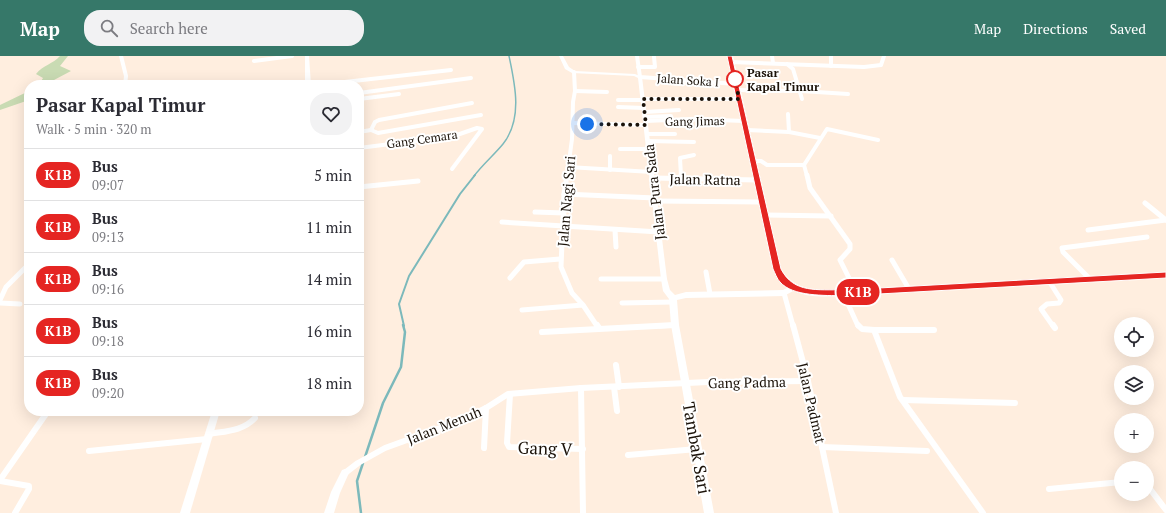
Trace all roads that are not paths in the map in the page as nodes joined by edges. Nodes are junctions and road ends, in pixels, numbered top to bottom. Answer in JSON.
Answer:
{"nodes":[{"id":1,"x":121,"y":56,"type":"edge"},
{"id":2,"x":292,"y":56,"type":"edge"},
{"id":3,"x":307,"y":56,"type":"edge"},
{"id":4,"x":561,"y":56,"type":"edge"},
{"id":5,"x":637,"y":56,"type":"edge"},
{"id":6,"x":772,"y":56,"type":"edge"},
{"id":7,"x":830,"y":56,"type":"edge"},
{"id":8,"x":884,"y":56,"type":"edge"},
{"id":9,"x":654,"y":57,"type":"dead end"},
{"id":10,"x":730,"y":59,"type":"edge"},
{"id":11,"x":254,"y":62,"type":"dead end"},
{"id":12,"x":773,"y":63,"type":"junction"},
{"id":13,"x":787,"y":64,"type":"junction"},
{"id":14,"x":835,"y":66,"type":"junction"},
{"id":15,"x":638,"y":67,"type":"junction"},
{"id":16,"x":452,"y":70,"type":"dead end"},
{"id":17,"x":574,"y":72,"type":"junction"},
{"id":18,"x":640,"y":77,"type":"junction"},
{"id":19,"x":471,"y":78,"type":"dead end"},
{"id":20,"x":126,"y":80,"type":"edge"},
{"id":21,"x":308,"y":80,"type":"edge"},
{"id":22,"x":363,"y":80,"type":"edge"},
{"id":23,"x":737,"y":87,"type":"junction"},
{"id":24,"x":575,"y":91,"type":"junction"},
{"id":25,"x":801,"y":91,"type":"junction"},
{"id":26,"x":364,"y":92,"type":"edge"},
{"id":27,"x":607,"y":92,"type":"dead end"},
{"id":28,"x":399,"y":94,"type":"dead end"},
{"id":29,"x":848,"y":94,"type":"dead end"},
{"id":30,"x":364,"y":98,"type":"edge"},
{"id":31,"x":739,"y":99,"type":"junction"},
{"id":32,"x":802,"y":99,"type":"dead end"},
{"id":33,"x":618,"y":100,"type":"dead end"},
{"id":34,"x":643,"y":100,"type":"junction"},
{"id":35,"x":472,"y":103,"type":"dead end"},
{"id":36,"x":618,"y":107,"type":"dead end"},
{"id":37,"x":679,"y":110,"type":"dead end"},
{"id":38,"x":788,"y":114,"type":"dead end"},
{"id":39,"x":481,"y":115,"type":"dead end"},
{"id":40,"x":671,"y":116,"type":"dead end"},
{"id":41,"x":645,"y":117,"type":"junction"},
{"id":42,"x":744,"y":121,"type":"junction"},
{"id":43,"x":573,"y":123,"type":"junction"},
{"id":44,"x":371,"y":130,"type":"junction"},
{"id":45,"x":746,"y":130,"type":"junction"},
{"id":46,"x":364,"y":131,"type":"edge"},
{"id":47,"x":789,"y":132,"type":"junction"},
{"id":48,"x":647,"y":134,"type":"junction"},
{"id":49,"x":675,"y":134,"type":"dead end"},
{"id":50,"x":820,"y":138,"type":"junction"},
{"id":51,"x":878,"y":140,"type":"dead end"},
{"id":52,"x":648,"y":141,"type":"junction"},
{"id":53,"x":694,"y":142,"type":"dead end"},
{"id":54,"x":364,"y":147,"type":"edge"},
{"id":55,"x":620,"y":149,"type":"dead end"},
{"id":56,"x":649,"y":149,"type":"junction"},
{"id":57,"x":694,"y":155,"type":"dead end"},
{"id":58,"x":610,"y":156,"type":"dead end"},
{"id":59,"x":754,"y":161,"type":"junction"},
{"id":60,"x":803,"y":165,"type":"junction"},
{"id":61,"x":568,"y":167,"type":"junction"},
{"id":62,"x":452,"y":169,"type":"dead end"},
{"id":63,"x":610,"y":170,"type":"junction"},
{"id":64,"x":652,"y":175,"type":"junction"},
{"id":65,"x":681,"y":178,"type":"junction"},
{"id":66,"x":758,"y":180,"type":"junction"},
{"id":67,"x":418,"y":181,"type":"dead end"},
{"id":68,"x":364,"y":186,"type":"edge"},
{"id":69,"x":564,"y":194,"type":"junction"},
{"id":70,"x":655,"y":199,"type":"junction"},
{"id":71,"x":663,"y":199,"type":"dead end"},
{"id":72,"x":680,"y":199,"type":"dead end"},
{"id":73,"x":763,"y":202,"type":"junction"},
{"id":74,"x":1145,"y":203,"type":"dead end"},
{"id":75,"x":535,"y":212,"type":"dead end"},
{"id":76,"x":564,"y":213,"type":"junction"},
{"id":77,"x":766,"y":215,"type":"junction"},
{"id":78,"x":828,"y":216,"type":"junction"},
{"id":79,"x":1166,"y":220,"type":"edge"},
{"id":80,"x":502,"y":222,"type":"dead end"},
{"id":81,"x":564,"y":225,"type":"junction"},
{"id":82,"x":627,"y":229,"type":"dead end"},
{"id":83,"x":615,"y":230,"type":"junction"},
{"id":84,"x":1088,"y":230,"type":"dead end"},
{"id":85,"x":657,"y":232,"type":"junction"},
{"id":86,"x":1147,"y":237,"type":"dead end"},
{"id":87,"x":616,"y":247,"type":"dead end"},
{"id":88,"x":560,"y":259,"type":"junction"},
{"id":89,"x":892,"y":260,"type":"dead end"},
{"id":90,"x":24,"y":269,"type":"edge"},
{"id":91,"x":706,"y":272,"type":"dead end"},
{"id":92,"x":1166,"y":275,"type":"edge"},
{"id":93,"x":510,"y":278,"type":"dead end"},
{"id":94,"x":664,"y":278,"type":"junction"},
{"id":95,"x":601,"y":279,"type":"dead end"},
{"id":96,"x":1090,"y":279,"type":"junction"},
{"id":97,"x":1049,"y":281,"type":"junction"},
{"id":98,"x":793,"y":288,"type":"junction"},
{"id":99,"x":909,"y":289,"type":"junction"},
{"id":100,"x":850,"y":292,"type":"junction"},
{"id":101,"x":784,"y":293,"type":"junction"},
{"id":102,"x":710,"y":294,"type":"junction"},
{"id":103,"x":673,"y":300,"type":"junction"},
{"id":104,"x":0,"y":301,"type":"edge"},
{"id":105,"x":622,"y":302,"type":"dead end"},
{"id":106,"x":20,"y":304,"type":"dead end"},
{"id":107,"x":583,"y":305,"type":"junction"},
{"id":108,"x":522,"y":310,"type":"dead end"},
{"id":109,"x":676,"y":325,"type":"junction"},
{"id":110,"x":599,"y":328,"type":"junction"},
{"id":111,"x":1055,"y":328,"type":"dead end"},
{"id":112,"x":872,"y":330,"type":"junction"},
{"id":113,"x":934,"y":330,"type":"dead end"},
{"id":114,"x":542,"y":332,"type":"dead end"},
{"id":115,"x":616,"y":365,"type":"dead end"},
{"id":116,"x":808,"y":381,"type":"junction"},
{"id":117,"x":686,"y":384,"type":"junction"},
{"id":118,"x":616,"y":387,"type":"junction"},
{"id":119,"x":581,"y":388,"type":"junction"},
{"id":120,"x":510,"y":394,"type":"junction"},
{"id":121,"x":903,"y":400,"type":"junction"},
{"id":122,"x":1015,"y":403,"type":"dead end"},
{"id":123,"x":486,"y":408,"type":"junction"},
{"id":124,"x":617,"y":411,"type":"dead end"},
{"id":125,"x":45,"y":416,"type":"edge"},
{"id":126,"x":214,"y":416,"type":"edge"},
{"id":127,"x":255,"y":418,"type":"dead end"},
{"id":128,"x":208,"y":436,"type":"junction"},
{"id":129,"x":822,"y":447,"type":"junction"},
{"id":130,"x":484,"y":448,"type":"dead end"},
{"id":131,"x":583,"y":449,"type":"junction"},
{"id":132,"x":697,"y":449,"type":"junction"},
{"id":133,"x":89,"y":451,"type":"dead end"},
{"id":134,"x":927,"y":451,"type":"dead end"},
{"id":135,"x":628,"y":455,"type":"dead end"},
{"id":136,"x":345,"y":473,"type":"joint"},
{"id":137,"x":0,"y":481,"type":"edge"},
{"id":138,"x":1114,"y":483,"type":"edge"},
{"id":139,"x":1049,"y":489,"type":"dead end"},
{"id":140,"x":1154,"y":494,"type":"edge"},
{"id":141,"x":1166,"y":510,"type":"edge"},
{"id":142,"x":15,"y":513,"type":"edge"},
{"id":143,"x":185,"y":513,"type":"edge"},
{"id":144,"x":329,"y":513,"type":"edge"},
{"id":145,"x":583,"y":513,"type":"edge"},
{"id":146,"x":709,"y":513,"type":"edge"},
{"id":147,"x":836,"y":513,"type":"edge"},
{"id":148,"x":983,"y":513,"type":"edge"}],
"edges":[{"from":1,"to":20,"type":"street"},
{"from":2,"to":11,"type":"street"},
{"from":3,"to":21,"type":"street"},
{"from":4,"to":17,"type":"street"},
{"from":5,"to":15,"type":"street"},
{"from":6,"to":12,"type":"street"},
{"from":7,"to":14,"type":"street"},
{"from":8,"to":14,"type":"street"},
{"from":9,"to":15,"type":"street"},
{"from":10,"to":12,"type":"street"},
{"from":10,"to":23,"type":"highway"},
{"from":12,"to":13,"type":"street"},
{"from":13,"to":14,"type":"street"},
{"from":13,"to":25,"type":"street"},
{"from":15,"to":18,"type":"street"},
{"from":16,"to":22,"type":"street"},
{"from":17,"to":18,"type":"street"},
{"from":17,"to":24,"type":"street","name":"Jalan Nagi Sari"},
{"from":18,"to":23,"type":"street","name":"Jalan Soka I"},
{"from":18,"to":34,"type":"street","name":"Jalan Pura Sada"},
{"from":19,"to":26,"type":"street"},
{"from":23,"to":25,"type":"street","name":"Jalan Soka I"},
{"from":23,"to":31,"type":"highway"},
{"from":24,"to":27,"type":"street"},
{"from":24,"to":43,"type":"street","name":"Jalan Nagi Sari"},
{"from":25,"to":29,"type":"street","name":"Jalan Soka I"},
{"from":25,"to":32,"type":"street"},
{"from":28,"to":30,"type":"street"},
{"from":31,"to":34,"type":"street"},
{"from":31,"to":42,"type":"highway"},
{"from":33,"to":34,"type":"street"},
{"from":34,"to":41,"type":"street","name":"Jalan Pura Sada"},
{"from":35,"to":44,"type":"street"},
{"from":36,"to":41,"type":"street"},
{"from":37,"to":41,"type":"street"},
{"from":38,"to":47,"type":"street"},
{"from":39,"to":44,"type":"street"},
{"from":40,"to":41,"type":"street"},
{"from":41,"to":42,"type":"street","name":"Gang Jimas"},
{"from":41,"to":43,"type":"street"},
{"from":41,"to":48,"type":"street","name":"Jalan Pura Sada"},
{"from":42,"to":45,"type":"highway"},
{"from":43,"to":61,"type":"street","name":"Jalan Nagi Sari"},
{"from":44,"to":46,"type":"street"},
{"from":45,"to":47,"type":"street"},
{"from":45,"to":59,"type":"highway"},
{"from":47,"to":50,"type":"street"},
{"from":48,"to":49,"type":"street"},
{"from":48,"to":52,"type":"street","name":"Jalan Pura Sada"},
{"from":50,"to":51,"type":"street"},
{"from":50,"to":60,"type":"street"},
{"from":52,"to":53,"type":"street"},
{"from":52,"to":56,"type":"street","name":"Jalan Pura Sada"},
{"from":54,"to":62,"type":"street","name":"Gang Cemara"},
{"from":55,"to":56,"type":"street"},
{"from":56,"to":64,"type":"street","name":"Jalan Pura Sada"},
{"from":57,"to":65,"type":"street"},
{"from":58,"to":63,"type":"street"},
{"from":59,"to":60,"type":"street"},
{"from":59,"to":66,"type":"highway"},
{"from":60,"to":78,"type":"street"},
{"from":61,"to":63,"type":"street","name":"Jalan Ratna"},
{"from":61,"to":69,"type":"street","name":"Jalan Nagi Sari"},
{"from":63,"to":64,"type":"street","name":"Jalan Ratna"},
{"from":64,"to":65,"type":"street","name":"Jalan Ratna"},
{"from":64,"to":70,"type":"street","name":"Jalan Pura Sada"},
{"from":65,"to":66,"type":"street","name":"Jalan Ratna"},
{"from":66,"to":73,"type":"highway"},
{"from":67,"to":68,"type":"street"},
{"from":69,"to":70,"type":"street"},
{"from":69,"to":76,"type":"street","name":"Jalan Nagi Sari"},
{"from":70,"to":73,"type":"street"},
{"from":70,"to":85,"type":"street","name":"Jalan Pura Sada"},
{"from":71,"to":72,"type":"street"},
{"from":73,"to":77,"type":"highway"},
{"from":74,"to":79,"type":"street"},
{"from":75,"to":76,"type":"street"},
{"from":76,"to":81,"type":"street","name":"Jalan Nagi Sari"},
{"from":77,"to":78,"type":"street"},
{"from":77,"to":98,"type":"highway"},
{"from":78,"to":100,"type":"street"},
{"from":79,"to":84,"type":"street"},
{"from":80,"to":81,"type":"street"},
{"from":81,"to":83,"type":"street"},
{"from":81,"to":88,"type":"street","name":"Jalan Nagi Sari"},
{"from":82,"to":85,"type":"street"},
{"from":83,"to":85,"type":"street"},
{"from":83,"to":87,"type":"street"},
{"from":85,"to":94,"type":"street","name":"Jalan Pura Sada"},
{"from":86,"to":96,"type":"street"},
{"from":88,"to":93,"type":"street"},
{"from":88,"to":107,"type":"street"},
{"from":89,"to":99,"type":"street"},
{"from":90,"to":104,"type":"street"},
{"from":91,"to":102,"type":"street"},
{"from":92,"to":96,"type":"highway"},
{"from":94,"to":95,"type":"street"},
{"from":94,"to":103,"type":"street","name":"Jalan Pura Sada"},
{"from":96,"to":97,"type":"highway"},
{"from":97,"to":99,"type":"highway"},
{"from":97,"to":111,"type":"street"},
{"from":98,"to":100,"type":"highway"},
{"from":98,"to":101,"type":"street"},
{"from":99,"to":100,"type":"highway"},
{"from":100,"to":112,"type":"street"},
{"from":101,"to":102,"type":"street"},
{"from":101,"to":116,"type":"street","name":"Jalan Padmat"},
{"from":102,"to":103,"type":"street"},
{"from":103,"to":105,"type":"street"},
{"from":103,"to":109,"type":"street","name":"Jalan Pura Sada"},
{"from":104,"to":106,"type":"street"},
{"from":107,"to":108,"type":"street"},
{"from":107,"to":110,"type":"street"},
{"from":109,"to":110,"type":"street"},
{"from":109,"to":117,"type":"street","name":"Tambak Sari"},
{"from":110,"to":114,"type":"street"},
{"from":112,"to":113,"type":"street"},
{"from":112,"to":121,"type":"street"},
{"from":115,"to":118,"type":"street"},
{"from":116,"to":117,"type":"street","name":"Gang Padma"},
{"from":116,"to":129,"type":"street","name":"Jalan Padmat"},
{"from":117,"to":118,"type":"street","name":"Jalan Menuh"},
{"from":117,"to":132,"type":"street","name":"Tambak Sari"},
{"from":118,"to":119,"type":"street","name":"Jalan Menuh"},
{"from":118,"to":124,"type":"street"},
{"from":119,"to":120,"type":"street","name":"Jalan Menuh"},
{"from":119,"to":131,"type":"street"},
{"from":120,"to":123,"type":"street","name":"Jalan Menuh"},
{"from":120,"to":131,"type":"street","name":"Gang V"},
{"from":121,"to":122,"type":"street"},
{"from":121,"to":148,"type":"street"},
{"from":123,"to":130,"type":"street"},
{"from":123,"to":136,"type":"street","name":"Jalan Menuh"},
{"from":125,"to":137,"type":"street"},
{"from":126,"to":128,"type":"street"},
{"from":127,"to":128,"type":"street"},
{"from":128,"to":133,"type":"street"},
{"from":128,"to":143,"type":"street"},
{"from":129,"to":134,"type":"street"},
{"from":129,"to":147,"type":"street","name":"Jalan Padmat"},
{"from":131,"to":145,"type":"street"},
{"from":132,"to":135,"type":"street"},
{"from":132,"to":146,"type":"street","name":"Tambak Sari"},
{"from":136,"to":144,"type":"street","name":"Jalan Menuh"},
{"from":137,"to":142,"type":"street"},
{"from":138,"to":139,"type":"street"},
{"from":140,"to":141,"type":"street"}]}
